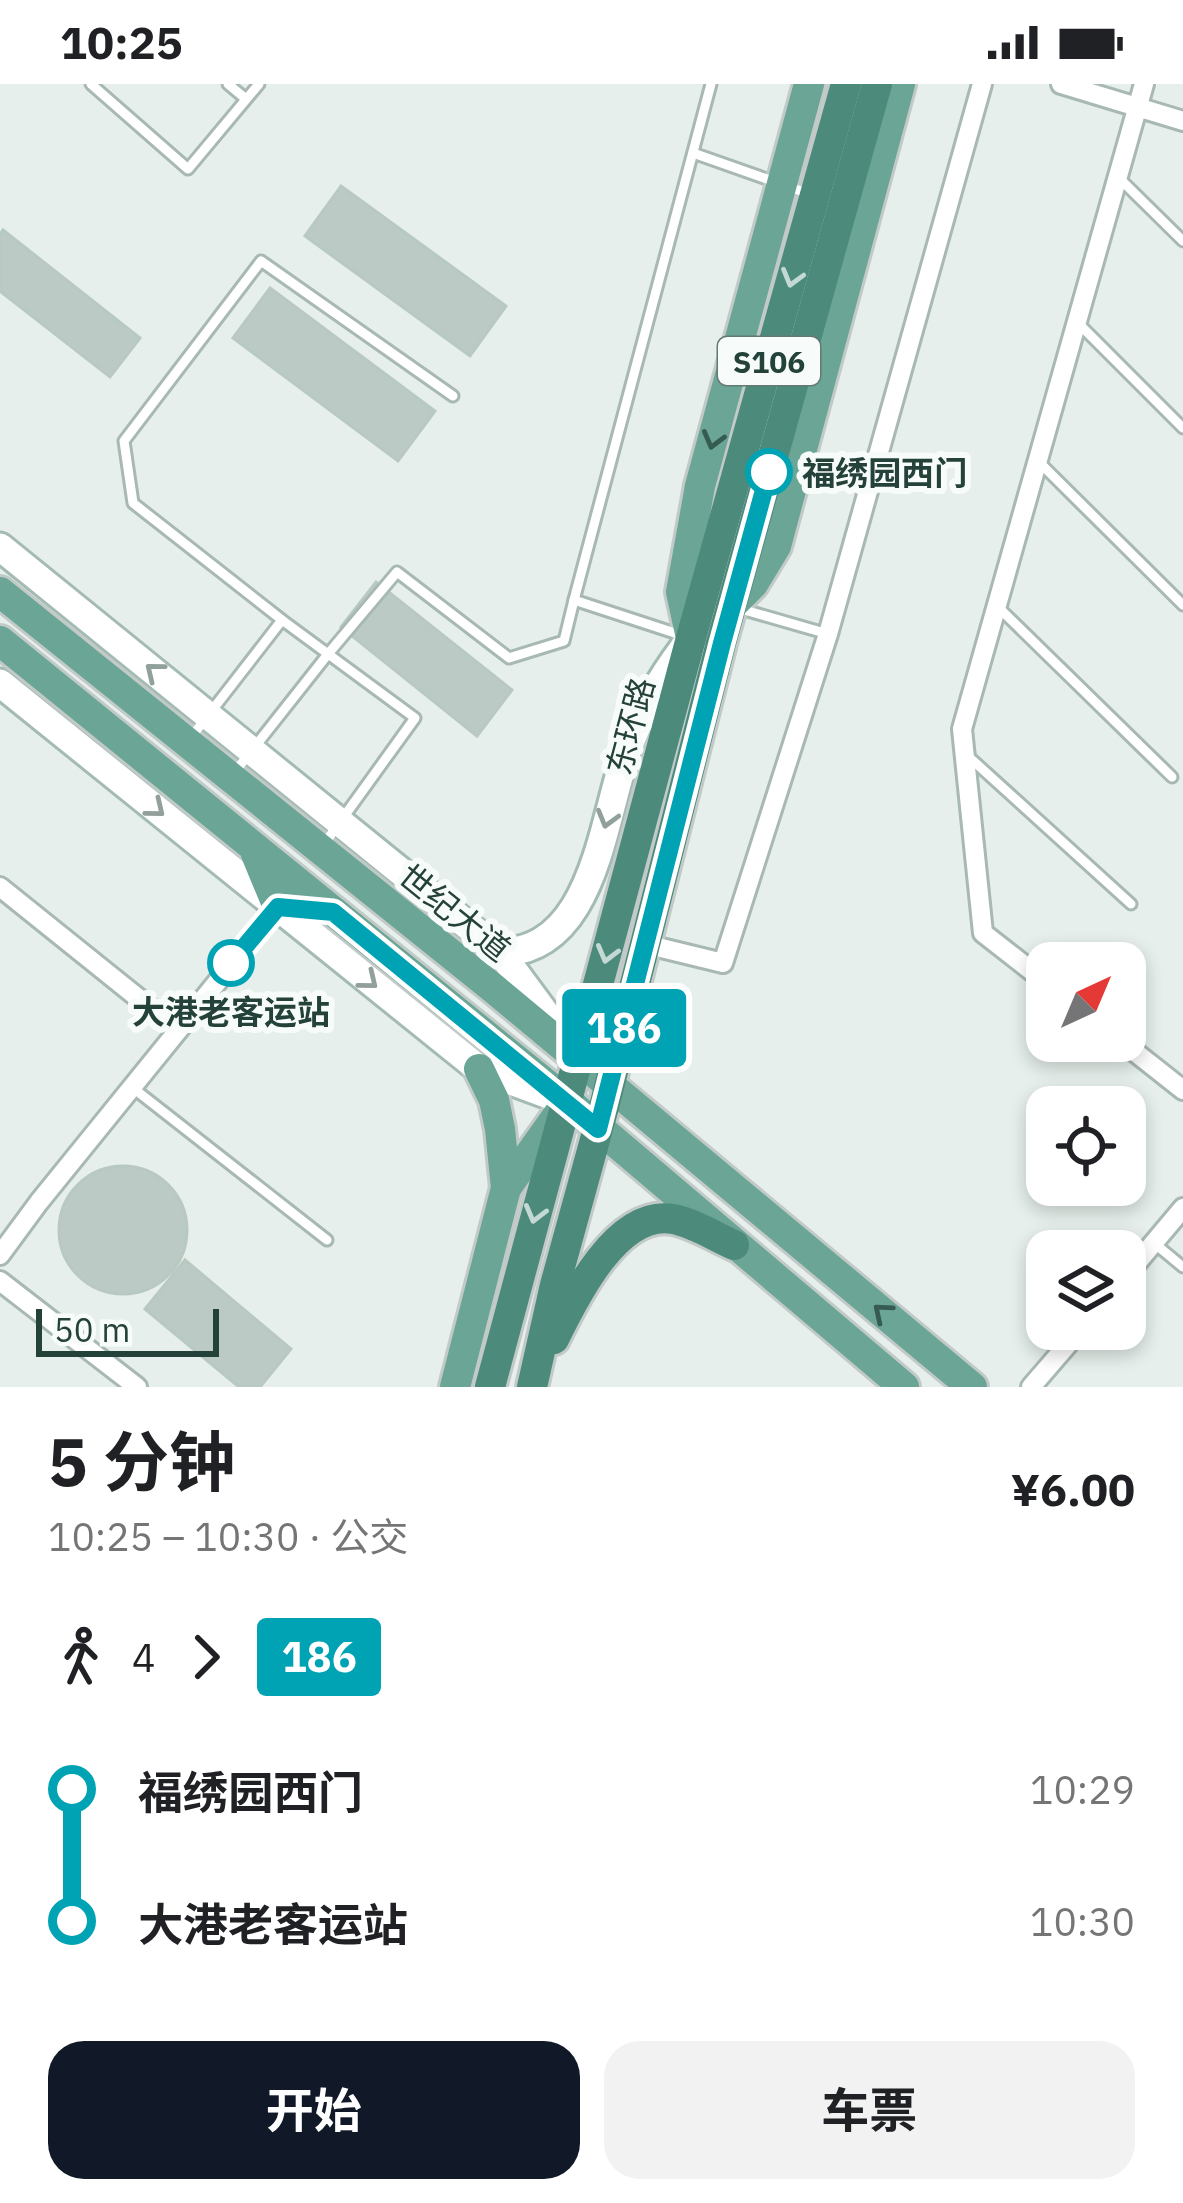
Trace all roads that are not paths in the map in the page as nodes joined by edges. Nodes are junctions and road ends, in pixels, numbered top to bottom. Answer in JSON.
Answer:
{"nodes":[{"id":1,"x":91,"y":84,"type":"edge"},
{"id":2,"x":228,"y":84,"type":"edge"},
{"id":3,"x":259,"y":84,"type":"edge"},
{"id":4,"x":711,"y":84,"type":"edge"},
{"id":5,"x":809,"y":84,"type":"edge"},
{"id":6,"x":846,"y":84,"type":"edge"},
{"id":7,"x":877,"y":84,"type":"edge"},
{"id":8,"x":900,"y":84,"type":"edge"},
{"id":9,"x":982,"y":84,"type":"edge"},
{"id":10,"x":1061,"y":84,"type":"edge"},
{"id":11,"x":1144,"y":84,"type":"edge"},
{"id":12,"x":246,"y":99,"type":"junction"},
{"id":13,"x":1136,"y":108,"type":"junction"},
{"id":14,"x":1183,"y":121,"type":"edge"},
{"id":15,"x":693,"y":153,"type":"junction"},
{"id":16,"x":1117,"y":176,"type":"junction"},
{"id":17,"x":782,"y":184,"type":"junction"},
{"id":18,"x":815,"y":196,"type":"junction"},
{"id":19,"x":1183,"y":241,"type":"edge"},
{"id":20,"x":1077,"y":322,"type":"junction"},
{"id":21,"x":453,"y":397,"type":"dead end"},
{"id":22,"x":1183,"y":428,"type":"edge"},
{"id":23,"x":1038,"y":461,"type":"junction"},
{"id":24,"x":0,"y":547,"type":"edge"},
{"id":25,"x":0,"y":592,"type":"edge"},
{"id":26,"x":574,"y":600,"type":"junction"},
{"id":27,"x":1183,"y":605,"type":"edge"},
{"id":28,"x":731,"y":606,"type":"junction"},
{"id":29,"x":998,"y":607,"type":"junction"},
{"id":30,"x":282,"y":620,"type":"junction"},
{"id":31,"x":828,"y":634,"type":"junction"},
{"id":32,"x":691,"y":638,"type":"junction"},
{"id":33,"x":0,"y":641,"type":"edge"},
{"id":34,"x":328,"y":654,"type":"junction"},
{"id":35,"x":0,"y":683,"type":"edge"},
{"id":36,"x":208,"y":716,"type":"junction"},
{"id":37,"x":188,"y":742,"type":"junction"},
{"id":38,"x":251,"y":752,"type":"junction"},
{"id":39,"x":965,"y":753,"type":"junction"},
{"id":40,"x":1172,"y":777,"type":"dead end"},
{"id":41,"x":231,"y":778,"type":"junction"},
{"id":42,"x":340,"y":822,"type":"junction"},
{"id":43,"x":254,"y":848,"type":"junction"},
{"id":44,"x":320,"y":850,"type":"junction"},
{"id":45,"x":0,"y":887,"type":"edge"},
{"id":46,"x":1131,"y":904,"type":"dead end"},
{"id":47,"x":278,"y":907,"type":"junction"},
{"id":48,"x":333,"y":912,"type":"junction"},
{"id":49,"x":416,"y":927,"type":"junction"},
{"id":50,"x":645,"y":944,"type":"junction"},
{"id":51,"x":500,"y":952,"type":"junction"},
{"id":52,"x":1026,"y":967,"type":"edge"},
{"id":53,"x":178,"y":1030,"type":"junction"},
{"id":54,"x":579,"y":1059,"type":"junction"},
{"id":55,"x":1146,"y":1061,"type":"edge"},
{"id":56,"x":479,"y":1069,"type":"junction"},
{"id":57,"x":610,"y":1085,"type":"junction"},
{"id":58,"x":133,"y":1088,"type":"junction"},
{"id":59,"x":1183,"y":1090,"type":"edge"},
{"id":60,"x":567,"y":1101,"type":"junction"},
{"id":61,"x":598,"y":1129,"type":"junction"},
{"id":62,"x":506,"y":1188,"type":"junction"},
{"id":63,"x":1183,"y":1208,"type":"edge"},
{"id":64,"x":327,"y":1240,"type":"dead end"},
{"id":65,"x":1154,"y":1243,"type":"junction"},
{"id":66,"x":734,"y":1245,"type":"junction"},
{"id":67,"x":1146,"y":1252,"type":"edge"},
{"id":68,"x":0,"y":1255,"type":"edge"},
{"id":69,"x":1183,"y":1267,"type":"edge"},
{"id":70,"x":0,"y":1281,"type":"edge"},
{"id":71,"x":1063,"y":1350,"type":"edge"},
{"id":72,"x":532,"y":1385,"type":"edge"},
{"id":73,"x":137,"y":1387,"type":"edge"},
{"id":74,"x":455,"y":1387,"type":"edge"},
{"id":75,"x":490,"y":1387,"type":"edge"},
{"id":76,"x":904,"y":1387,"type":"edge"},
{"id":77,"x":972,"y":1387,"type":"edge"},
{"id":78,"x":1031,"y":1387,"type":"edge"}],
"edges":[{"from":1,"to":12,"type":"lane"},
{"from":2,"to":12,"type":"lane"},
{"from":3,"to":12,"type":"lane"},
{"from":4,"to":15,"type":"lane"},
{"from":5,"to":17,"type":"main road"},
{"from":6,"to":18,"type":"highway","name":"东环路","number":"S106"},
{"from":7,"to":28,"type":"highway","name":"东环路","number":"S106"},
{"from":8,"to":28,"type":"main road"},
{"from":9,"to":31,"type":"street"},
{"from":10,"to":13,"type":"street"},
{"from":11,"to":13,"type":"street"},
{"from":13,"to":14,"type":"street"},
{"from":13,"to":16,"type":"street"},
{"from":15,"to":17,"type":"lane"},
{"from":15,"to":26,"type":"lane"},
{"from":16,"to":19,"type":"lane"},
{"from":16,"to":20,"type":"street"},
{"from":17,"to":18,"type":"lane"},
{"from":17,"to":32,"type":"main road","one_way":true},
{"from":18,"to":32,"type":"highway","name":"东环路","number":"S106","one_way":true},
{"from":20,"to":22,"type":"lane"},
{"from":20,"to":23,"type":"street"},
{"from":21,"to":30,"type":"lane"},
{"from":23,"to":27,"type":"lane"},
{"from":23,"to":29,"type":"street"},
{"from":36,"to":24,"type":"main road","one_way":true},
{"from":25,"to":37,"type":"main road","name":"世纪大道"},
{"from":26,"to":32,"type":"lane"},
{"from":26,"to":34,"type":"lane"},
{"from":28,"to":31,"type":"lane"},
{"from":28,"to":50,"type":"highway","name":"东环路","number":"S106"},
{"from":29,"to":39,"type":"street"},
{"from":29,"to":40,"type":"lane"},
{"from":30,"to":34,"type":"lane"},
{"from":30,"to":36,"type":"lane"},
{"from":31,"to":50,"type":"street"},
{"from":32,"to":51,"type":"main road","one_way":true},
{"from":32,"to":54,"type":"highway","name":"东环路","number":"S106","one_way":true},
{"from":33,"to":43,"type":"main road"},
{"from":34,"to":38,"type":"lane"},
{"from":34,"to":42,"type":"lane"},
{"from":35,"to":47,"type":"main road","one_way":true},
{"from":36,"to":37,"type":"lane"},
{"from":36,"to":38,"type":"main road"},
{"from":37,"to":41,"type":"main road","name":"世纪大道"},
{"from":38,"to":41,"type":"lane"},
{"from":38,"to":42,"type":"main road"},
{"from":39,"to":46,"type":"lane"},
{"from":39,"to":52,"type":"street"},
{"from":41,"to":44,"type":"main road","name":"世纪大道"},
{"from":42,"to":44,"type":"lane"},
{"from":42,"to":51,"type":"main road"},
{"from":43,"to":47,"type":"main road"},
{"from":43,"to":48,"type":"main road"},
{"from":44,"to":49,"type":"main road","name":"世纪大道"},
{"from":45,"to":53,"type":"street"},
{"from":47,"to":48,"type":"street"},
{"from":47,"to":53,"type":"street"},
{"from":47,"to":56,"type":"main road","one_way":true},
{"from":48,"to":60,"type":"main road"},
{"from":49,"to":51,"type":"main road"},
{"from":49,"to":54,"type":"main road","name":"世纪大道"},
{"from":50,"to":57,"type":"highway","name":"东环路","number":"S106"},
{"from":51,"to":54,"type":"main road"},
{"from":53,"to":58,"type":"street"},
{"from":54,"to":57,"type":"main road","name":"世纪大道"},
{"from":54,"to":60,"type":"highway","name":"东环路","number":"S106"},
{"from":55,"to":59,"type":"street"},
{"from":56,"to":60,"type":"main road"},
{"from":56,"to":62,"type":"main road"},
{"from":57,"to":61,"type":"highway","name":"东环路","number":"S106"},
{"from":77,"to":57,"type":"main road","name":"世纪大道","one_way":true},
{"from":58,"to":64,"type":"lane"},
{"from":58,"to":68,"type":"street"},
{"from":60,"to":61,"type":"main road"},
{"from":60,"to":62,"type":"main road"},
{"from":60,"to":75,"type":"highway","name":"东环路","number":"S106","one_way":true},
{"from":61,"to":66,"type":"main road"},
{"from":61,"to":72,"type":"highway","name":"东环路","number":"S106"},
{"from":62,"to":74,"type":"main road"},
{"from":63,"to":65,"type":"street"},
{"from":65,"to":67,"type":"street"},
{"from":65,"to":69,"type":"lane"},
{"from":66,"to":72,"type":"highway"},
{"from":66,"to":76,"type":"main road"},
{"from":70,"to":73,"type":"street"},
{"from":71,"to":78,"type":"street"}]}
